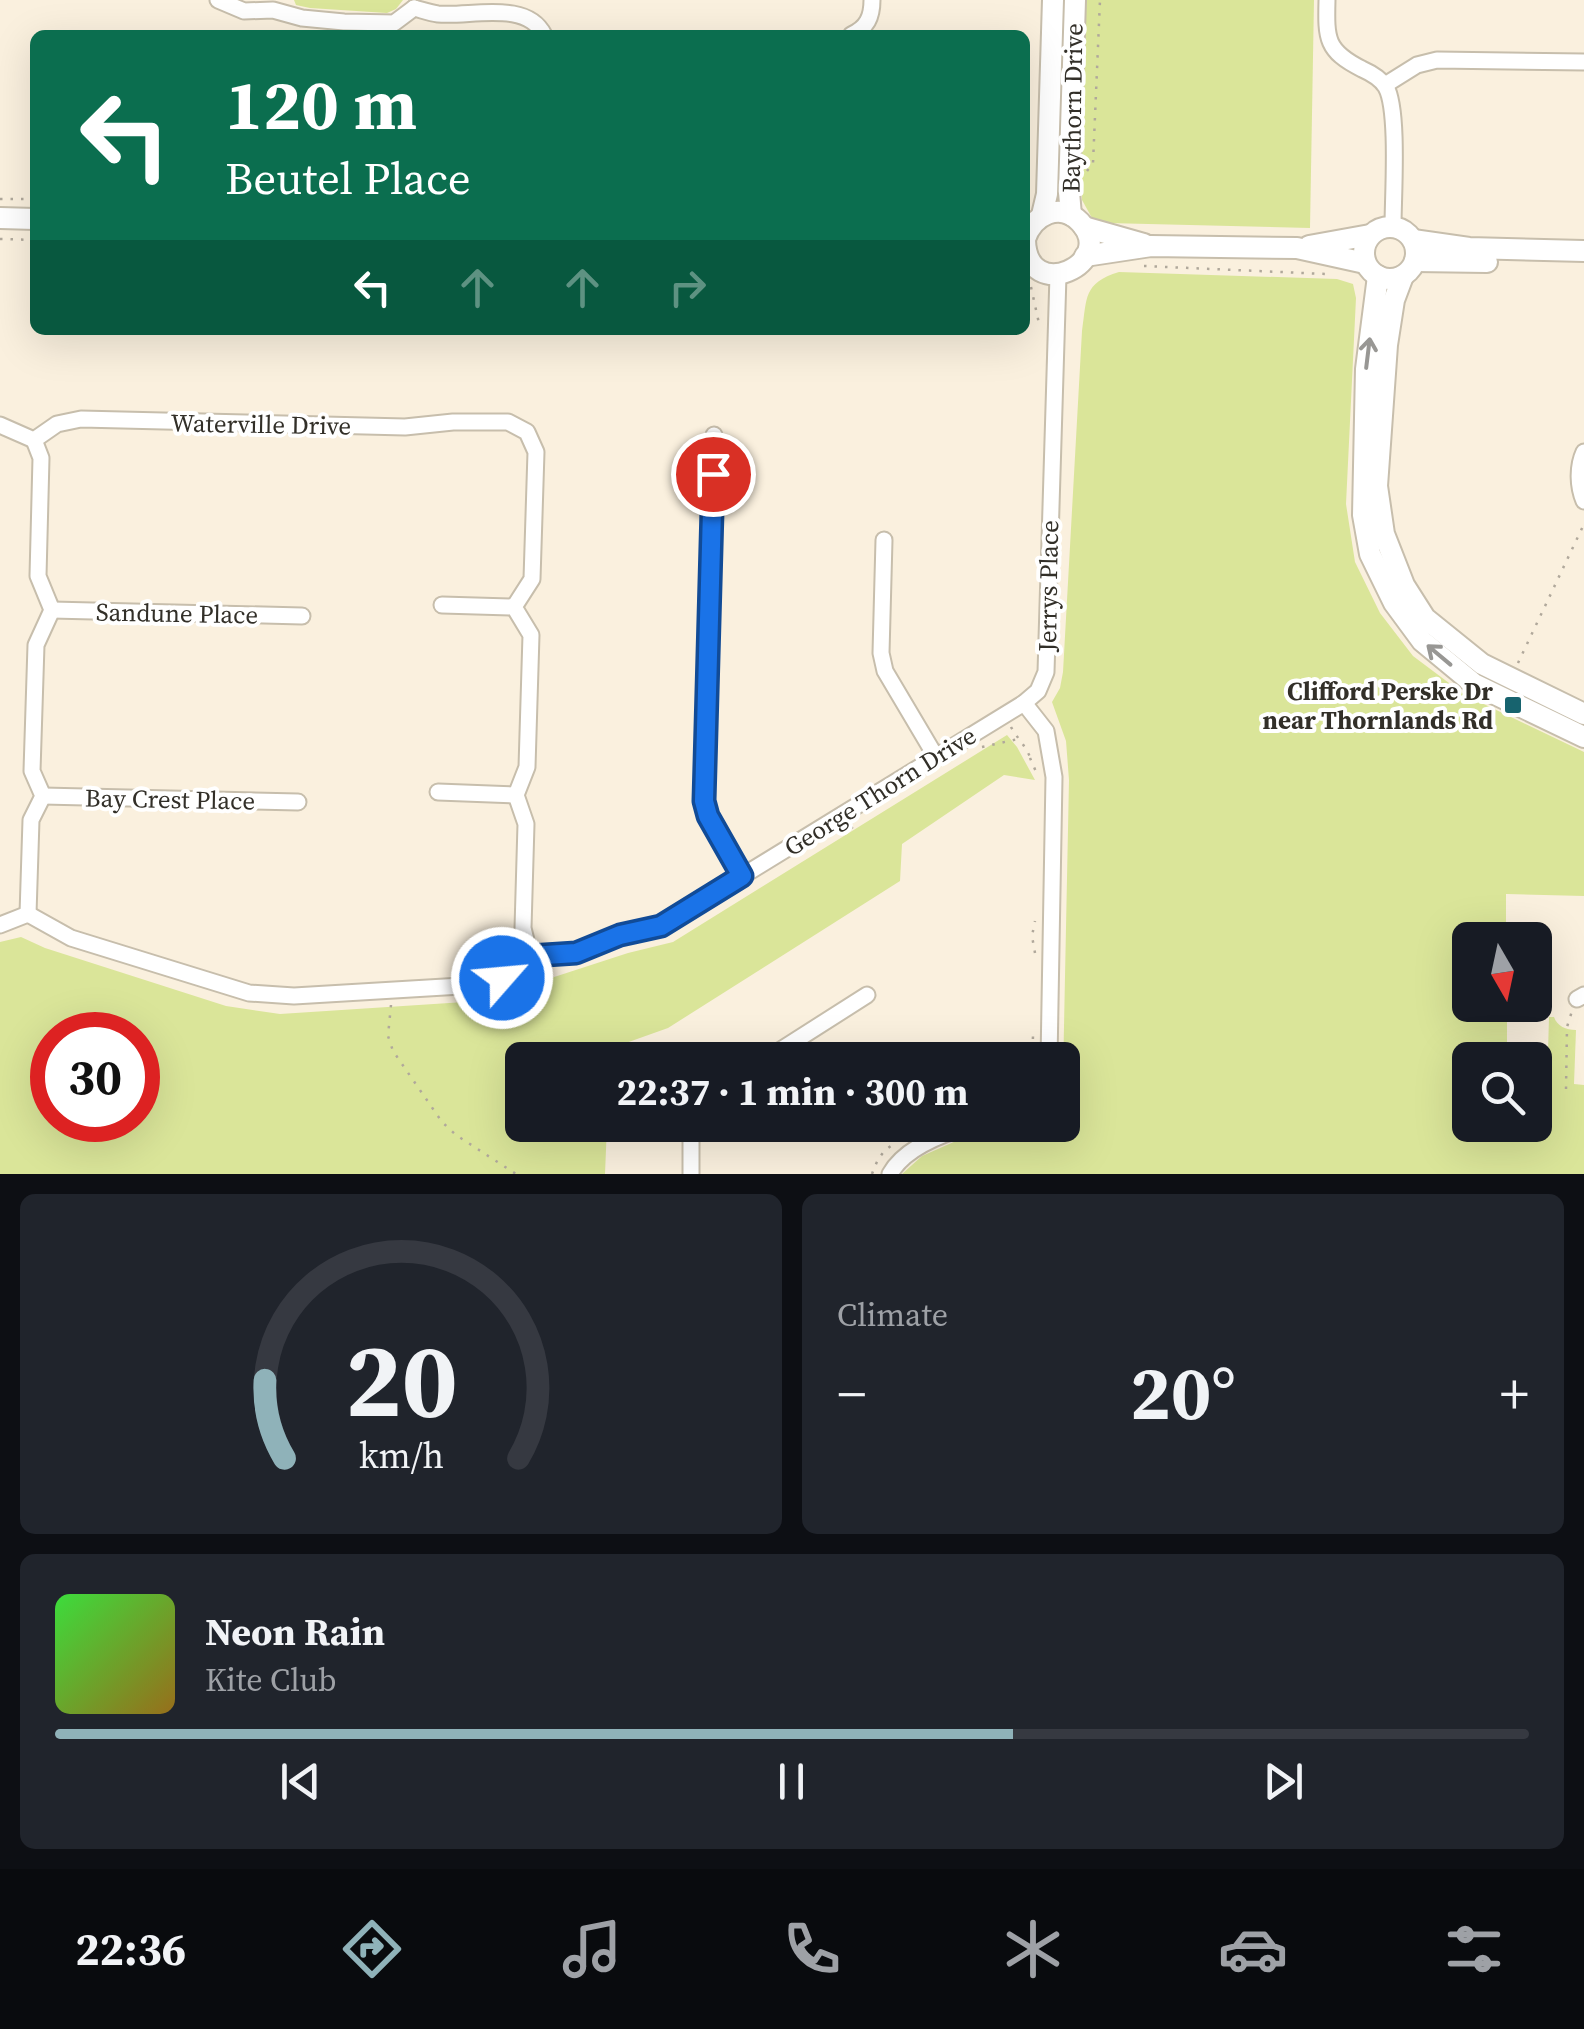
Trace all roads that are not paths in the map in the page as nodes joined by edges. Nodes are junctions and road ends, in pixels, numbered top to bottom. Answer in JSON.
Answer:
{"nodes":[{"id":1,"x":218,"y":0,"type":"edge"},
{"id":2,"x":872,"y":0,"type":"edge"},
{"id":3,"x":1053,"y":0,"type":"edge"},
{"id":4,"x":1075,"y":0,"type":"edge"},
{"id":5,"x":1327,"y":0,"type":"edge"},
{"id":6,"x":414,"y":4,"type":"edge"},
{"id":7,"x":276,"y":5,"type":"edge"},
{"id":8,"x":542,"y":30,"type":"edge"},
{"id":9,"x":862,"y":30,"type":"edge"},
{"id":10,"x":1584,"y":62,"type":"edge"},
{"id":11,"x":1385,"y":85,"type":"junction"},
{"id":12,"x":0,"y":218,"type":"edge"},
{"id":13,"x":30,"y":218,"type":"edge"},
{"id":14,"x":1077,"y":221,"type":"junction"},
{"id":15,"x":1393,"y":226,"type":"junction"},
{"id":16,"x":1370,"y":234,"type":"junction"},
{"id":17,"x":1030,"y":238,"type":"edge"},
{"id":18,"x":1030,"y":240,"type":"edge"},
{"id":19,"x":1150,"y":246,"type":"junction"},
{"id":20,"x":1030,"y":247,"type":"edge"},
{"id":21,"x":1297,"y":248,"type":"junction"},
{"id":22,"x":1584,"y":251,"type":"edge"},
{"id":23,"x":1086,"y":256,"type":"junction"},
{"id":24,"x":1410,"y":259,"type":"junction"},
{"id":25,"x":1584,"y":264,"type":"edge"},
{"id":26,"x":1372,"y":270,"type":"junction"},
{"id":27,"x":1058,"y":275,"type":"junction"},
{"id":28,"x":541,"y":419,"type":"dead end"},
{"id":29,"x":0,"y":425,"type":"edge"},
{"id":30,"x":527,"y":432,"type":"junction"},
{"id":31,"x":714,"y":435,"type":"dead end"},
{"id":32,"x":34,"y":440,"type":"junction"},
{"id":33,"x":1584,"y":452,"type":"edge"},
{"id":34,"x":1584,"y":501,"type":"edge"},
{"id":35,"x":884,"y":540,"type":"dead end"},
{"id":36,"x":442,"y":605,"type":"dead end"},
{"id":37,"x":514,"y":607,"type":"junction"},
{"id":38,"x":52,"y":610,"type":"junction"},
{"id":39,"x":302,"y":616,"type":"dead end"},
{"id":40,"x":1024,"y":703,"type":"junction"},
{"id":41,"x":1584,"y":714,"type":"edge"},
{"id":42,"x":1584,"y":737,"type":"edge"},
{"id":43,"x":936,"y":757,"type":"junction"},
{"id":44,"x":438,"y":792,"type":"dead end"},
{"id":45,"x":516,"y":795,"type":"junction"},
{"id":46,"x":43,"y":796,"type":"junction"},
{"id":47,"x":298,"y":802,"type":"dead end"},
{"id":48,"x":742,"y":876,"type":"junction"},
{"id":49,"x":28,"y":914,"type":"junction"},
{"id":50,"x":0,"y":926,"type":"edge"},
{"id":51,"x":530,"y":956,"type":"junction"},
{"id":52,"x":867,"y":994,"type":"dead end"},
{"id":53,"x":792,"y":1042,"type":"edge"},
{"id":54,"x":1049,"y":1042,"type":"edge"},
{"id":55,"x":692,"y":1142,"type":"edge"},
{"id":56,"x":930,"y":1142,"type":"edge"},
{"id":57,"x":691,"y":1174,"type":"edge"},
{"id":58,"x":890,"y":1174,"type":"edge"}],
"edges":[{"from":1,"to":7,"type":"street"},
{"from":2,"to":9,"type":"street"},
{"from":3,"to":17,"type":"street","name":"Baythorn Drive"},
{"from":4,"to":14,"type":"street","name":"Baythorn Drive"},
{"from":5,"to":11,"type":"street"},
{"from":6,"to":7,"type":"street"},
{"from":6,"to":8,"type":"street"},
{"from":10,"to":11,"type":"street"},
{"from":11,"to":15,"type":"street"},
{"from":12,"to":13,"type":"street"},
{"from":14,"to":18,"type":"street"},
{"from":14,"to":19,"type":"street"},
{"from":14,"to":23,"type":"street"},
{"from":15,"to":16,"type":"street"},
{"from":15,"to":24,"type":"street"},
{"from":16,"to":21,"type":"street"},
{"from":16,"to":26,"type":"street"},
{"from":19,"to":21,"type":"street"},
{"from":19,"to":23,"type":"street"},
{"from":20,"to":27,"type":"street"},
{"from":21,"to":26,"type":"street"},
{"from":22,"to":24,"type":"street"},
{"from":23,"to":27,"type":"street"},
{"from":24,"to":25,"type":"street"},
{"from":24,"to":26,"type":"street"},
{"from":24,"to":41,"type":"street"},
{"from":42,"to":26,"type":"street","one_way":true},
{"from":27,"to":40,"type":"street","name":"Jerrys Place"},
{"from":28,"to":30,"type":"street"},
{"from":29,"to":32,"type":"street"},
{"from":30,"to":32,"type":"street","name":"Waterville Drive"},
{"from":30,"to":37,"type":"street"},
{"from":31,"to":48,"type":"street"},
{"from":32,"to":38,"type":"street"},
{"from":33,"to":34,"type":"street"},
{"from":35,"to":43,"type":"street"},
{"from":36,"to":37,"type":"street"},
{"from":37,"to":45,"type":"street"},
{"from":38,"to":39,"type":"street","name":"Sandune Place"},
{"from":38,"to":46,"type":"street"},
{"from":40,"to":43,"type":"street","name":"George Thorn Drive"},
{"from":40,"to":54,"type":"street"},
{"from":43,"to":48,"type":"street","name":"George Thorn Drive"},
{"from":44,"to":45,"type":"street"},
{"from":45,"to":51,"type":"street"},
{"from":46,"to":47,"type":"street","name":"Bay Crest Place"},
{"from":46,"to":49,"type":"street"},
{"from":48,"to":51,"type":"street","name":"George Thorn Drive"},
{"from":49,"to":50,"type":"street"},
{"from":49,"to":51,"type":"street","name":"George Thorn Drive"},
{"from":52,"to":53,"type":"street"},
{"from":55,"to":57,"type":"street"},
{"from":56,"to":58,"type":"street"}]}
